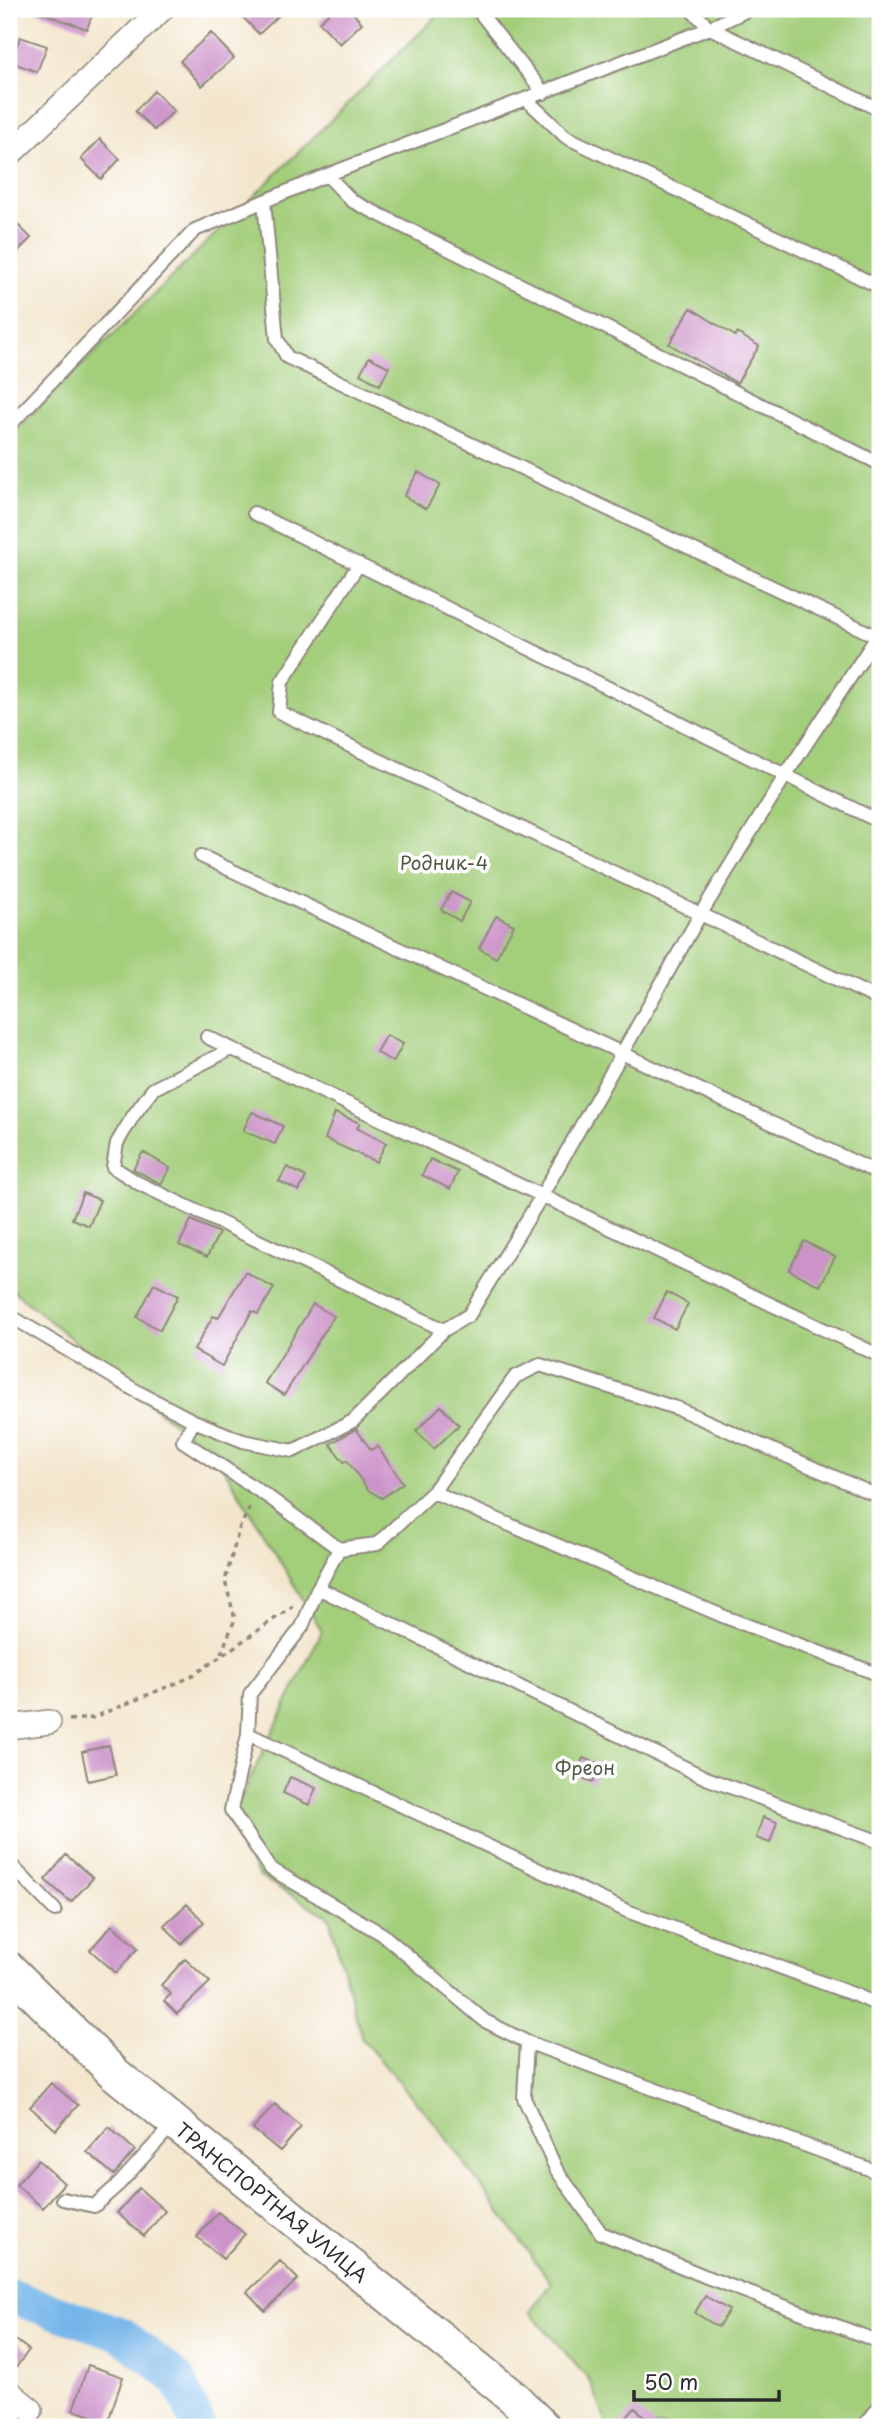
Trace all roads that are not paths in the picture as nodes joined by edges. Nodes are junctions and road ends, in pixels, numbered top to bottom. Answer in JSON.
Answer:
{"nodes":[{"id":1,"x":162,"y":9,"type":"edge"},
{"id":2,"x":477,"y":9,"type":"edge"},
{"id":3,"x":690,"y":9,"type":"edge"},
{"id":4,"x":749,"y":9,"type":"edge"},
{"id":5,"x":710,"y":28,"type":"junction"},
{"id":6,"x":544,"y":93,"type":"junction"},
{"id":7,"x":527,"y":100,"type":"junction"},
{"id":8,"x":880,"y":110,"type":"edge"},
{"id":9,"x":9,"y":155,"type":"edge"},
{"id":10,"x":327,"y":175,"type":"junction"},
{"id":11,"x":264,"y":201,"type":"junction"},
{"id":12,"x":880,"y":287,"type":"edge"},
{"id":13,"x":9,"y":426,"type":"edge"},
{"id":14,"x":880,"y":464,"type":"edge"},
{"id":15,"x":254,"y":513,"type":"dead end"},
{"id":16,"x":359,"y":564,"type":"junction"},
{"id":17,"x":879,"y":636,"type":"edge"},
{"id":18,"x":785,"y":776,"type":"junction"},
{"id":19,"x":880,"y":822,"type":"edge"},
{"id":20,"x":201,"y":856,"type":"dead end"},
{"id":21,"x":700,"y":915,"type":"junction"},
{"id":22,"x":880,"y":1000,"type":"edge"},
{"id":23,"x":207,"y":1037,"type":"dead end"},
{"id":24,"x":231,"y":1049,"type":"junction"},
{"id":25,"x":623,"y":1052,"type":"junction"},
{"id":26,"x":880,"y":1174,"type":"edge"},
{"id":27,"x":541,"y":1197,"type":"junction"},
{"id":28,"x":9,"y":1326,"type":"edge"},
{"id":29,"x":444,"y":1330,"type":"junction"},
{"id":30,"x":880,"y":1356,"type":"edge"},
{"id":31,"x":194,"y":1421,"type":"junction"},
{"id":32,"x":433,"y":1492,"type":"junction"},
{"id":33,"x":880,"y":1497,"type":"edge"},
{"id":34,"x":339,"y":1549,"type":"junction"},
{"id":35,"x":317,"y":1588,"type":"junction"},
{"id":36,"x":880,"y":1675,"type":"edge"},
{"id":37,"x":49,"y":1723,"type":"road end"},
{"id":38,"x":9,"y":1727,"type":"edge"},
{"id":39,"x":248,"y":1734,"type":"junction"},
{"id":40,"x":880,"y":1842,"type":"edge"},
{"id":41,"x":9,"y":1863,"type":"edge"},
{"id":42,"x":55,"y":1910,"type":"dead end"},
{"id":43,"x":9,"y":1969,"type":"edge"},
{"id":44,"x":880,"y":2006,"type":"edge"},
{"id":45,"x":527,"y":2042,"type":"junction"},
{"id":46,"x":174,"y":2122,"type":"junction"},
{"id":47,"x":880,"y":2173,"type":"edge"},
{"id":48,"x":64,"y":2199,"type":"dead end"},
{"id":49,"x":880,"y":2342,"type":"edge"},
{"id":50,"x":9,"y":2392,"type":"edge"},
{"id":51,"x":880,"y":2406,"type":"edge"},
{"id":52,"x":31,"y":2410,"type":"dead end"},
{"id":53,"x":543,"y":2427,"type":"edge"},
{"id":54,"x":863,"y":2427,"type":"edge"}],
"edges":[{"from":1,"to":9,"type":"street"},
{"from":2,"to":6,"type":"lane"},
{"from":3,"to":5,"type":"lane"},
{"from":4,"to":5,"type":"lane"},
{"from":5,"to":6,"type":"lane"},
{"from":5,"to":8,"type":"lane"},
{"from":6,"to":7,"type":"lane"},
{"from":7,"to":10,"type":"lane"},
{"from":7,"to":12,"type":"lane"},
{"from":10,"to":11,"type":"lane"},
{"from":10,"to":14,"type":"lane"},
{"from":11,"to":13,"type":"lane"},
{"from":11,"to":17,"type":"lane"},
{"from":15,"to":16,"type":"lane"},
{"from":16,"to":18,"type":"lane"},
{"from":16,"to":21,"type":"lane"},
{"from":17,"to":18,"type":"lane"},
{"from":18,"to":19,"type":"lane"},
{"from":18,"to":21,"type":"lane"},
{"from":20,"to":25,"type":"lane"},
{"from":21,"to":22,"type":"lane"},
{"from":21,"to":25,"type":"lane"},
{"from":23,"to":24,"type":"lane"},
{"from":24,"to":27,"type":"lane"},
{"from":24,"to":29,"type":"lane"},
{"from":25,"to":26,"type":"lane"},
{"from":25,"to":27,"type":"lane"},
{"from":27,"to":29,"type":"lane"},
{"from":27,"to":30,"type":"lane"},
{"from":28,"to":31,"type":"lane"},
{"from":29,"to":31,"type":"lane"},
{"from":31,"to":34,"type":"lane"},
{"from":32,"to":33,"type":"lane"},
{"from":32,"to":34,"type":"lane"},
{"from":32,"to":36,"type":"lane"},
{"from":34,"to":35,"type":"lane"},
{"from":35,"to":39,"type":"lane"},
{"from":35,"to":40,"type":"lane"},
{"from":37,"to":38,"type":"street"},
{"from":39,"to":44,"type":"lane"},
{"from":39,"to":45,"type":"lane"},
{"from":41,"to":42,"type":"lane"},
{"from":43,"to":46,"type":"street","name":"ТРАНСПОРТНАЯ УЛИЦА"},
{"from":45,"to":47,"type":"lane"},
{"from":45,"to":49,"type":"lane"},
{"from":46,"to":48,"type":"lane"},
{"from":46,"to":53,"type":"street","name":"ТРАНСПОРТНАЯ УЛИЦА"},
{"from":50,"to":52,"type":"street"},
{"from":51,"to":54,"type":"lane"}]}
